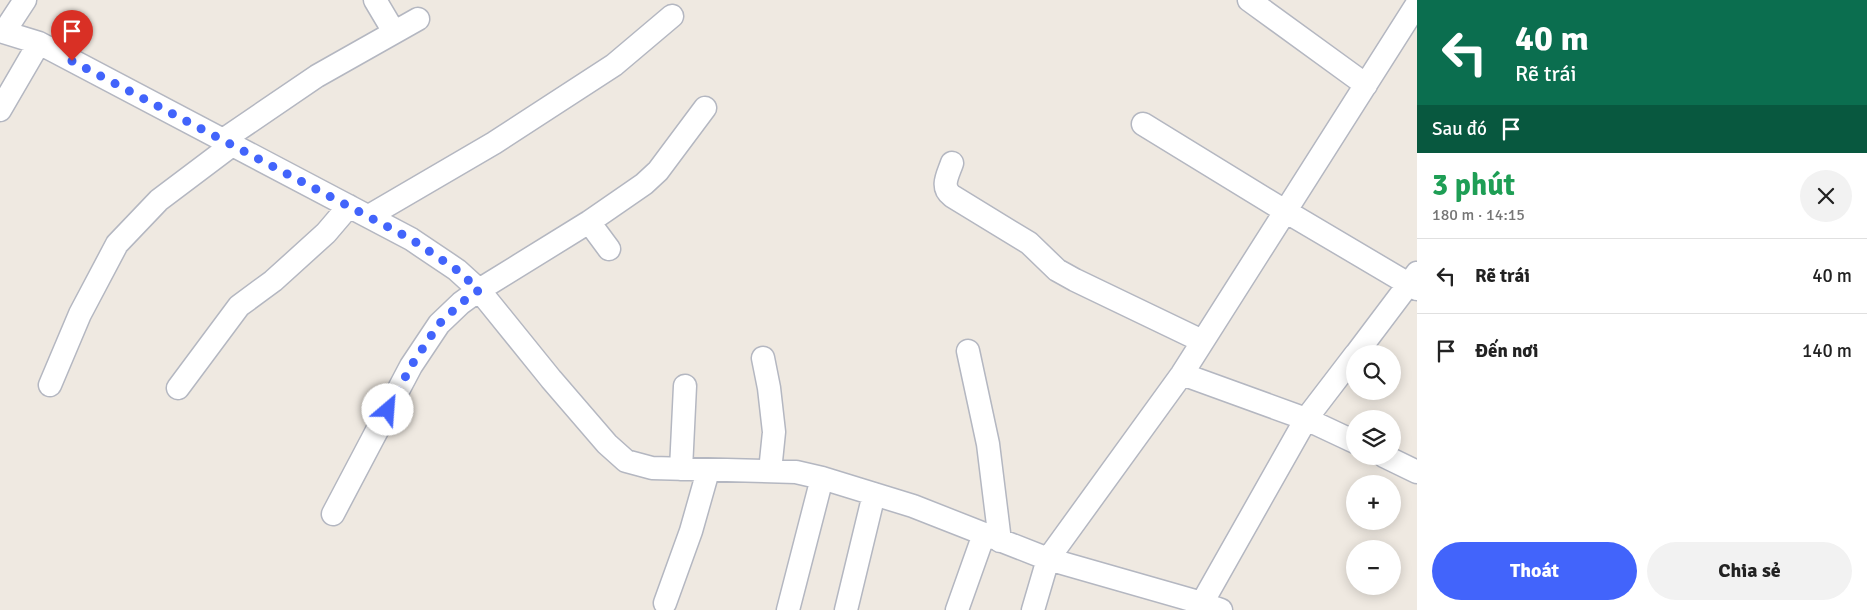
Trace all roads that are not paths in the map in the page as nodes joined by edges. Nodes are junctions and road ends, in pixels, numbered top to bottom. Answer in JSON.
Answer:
{"nodes":[{"id":1,"x":25,"y":0,"type":"edge"},
{"id":2,"x":375,"y":0,"type":"edge"},
{"id":3,"x":1249,"y":0,"type":"edge"},
{"id":4,"x":1417,"y":4,"type":"edge"},
{"id":5,"x":672,"y":16,"type":"dead end"},
{"id":6,"x":418,"y":19,"type":"dead end"},
{"id":7,"x":2,"y":32,"type":"edge"},
{"id":8,"x":394,"y":32,"type":"junction"},
{"id":9,"x":38,"y":43,"type":"junction"},
{"id":10,"x":1366,"y":85,"type":"junction"},
{"id":11,"x":705,"y":108,"type":"dead end"},
{"id":12,"x":0,"y":110,"type":"edge"},
{"id":13,"x":1143,"y":124,"type":"dead end"},
{"id":14,"x":228,"y":142,"type":"junction"},
{"id":15,"x":952,"y":163,"type":"dead end"},
{"id":16,"x":349,"y":206,"type":"junction"},
{"id":17,"x":1285,"y":212,"type":"junction"},
{"id":18,"x":369,"y":216,"type":"junction"},
{"id":19,"x":590,"y":222,"type":"junction"},
{"id":20,"x":609,"y":249,"type":"dead end"},
{"id":21,"x":1414,"y":282,"type":"edge"},
{"id":22,"x":479,"y":290,"type":"junction"},
{"id":23,"x":1202,"y":342,"type":"junction"},
{"id":24,"x":1362,"y":345,"type":"edge"},
{"id":25,"x":968,"y":351,"type":"dead end"},
{"id":26,"x":763,"y":358,"type":"dead end"},
{"id":27,"x":1346,"y":366,"type":"edge"},
{"id":28,"x":1182,"y":374,"type":"junction"},
{"id":29,"x":50,"y":386,"type":"dead end"},
{"id":30,"x":685,"y":386,"type":"dead end"},
{"id":31,"x":178,"y":388,"type":"dead end"},
{"id":32,"x":1306,"y":419,"type":"junction"},
{"id":33,"x":1346,"y":438,"type":"edge"},
{"id":34,"x":1401,"y":464,"type":"edge"},
{"id":35,"x":681,"y":470,"type":"junction"},
{"id":36,"x":708,"y":471,"type":"junction"},
{"id":37,"x":770,"y":471,"type":"junction"},
{"id":38,"x":1417,"y":472,"type":"edge"},
{"id":39,"x":822,"y":478,"type":"junction"},
{"id":40,"x":874,"y":494,"type":"junction"},
{"id":41,"x":333,"y":514,"type":"dead end"},
{"id":42,"x":992,"y":538,"type":"junction"},
{"id":43,"x":1048,"y":559,"type":"junction"},
{"id":44,"x":665,"y":603,"type":"dead end"},
{"id":45,"x":1211,"y":606,"type":"edge"},
{"id":46,"x":788,"y":610,"type":"edge"},
{"id":47,"x":846,"y":610,"type":"edge"},
{"id":48,"x":957,"y":610,"type":"edge"},
{"id":49,"x":1033,"y":610,"type":"edge"}],
"edges":[{"from":1,"to":7,"type":"street"},
{"from":2,"to":8,"type":"street"},
{"from":3,"to":10,"type":"street"},
{"from":4,"to":10,"type":"street"},
{"from":5,"to":18,"type":"street"},
{"from":6,"to":8,"type":"street"},
{"from":7,"to":9,"type":"street"},
{"from":8,"to":14,"type":"street"},
{"from":9,"to":12,"type":"street"},
{"from":9,"to":14,"type":"street"},
{"from":10,"to":17,"type":"street"},
{"from":11,"to":19,"type":"street"},
{"from":13,"to":17,"type":"street"},
{"from":14,"to":16,"type":"street"},
{"from":14,"to":29,"type":"street"},
{"from":15,"to":23,"type":"street"},
{"from":16,"to":18,"type":"street"},
{"from":16,"to":31,"type":"street"},
{"from":17,"to":21,"type":"street"},
{"from":17,"to":23,"type":"street"},
{"from":18,"to":22,"type":"street"},
{"from":19,"to":20,"type":"street"},
{"from":19,"to":22,"type":"street"},
{"from":21,"to":24,"type":"street"},
{"from":22,"to":35,"type":"street"},
{"from":22,"to":41,"type":"street"},
{"from":23,"to":28,"type":"street"},
{"from":25,"to":42,"type":"street"},
{"from":26,"to":37,"type":"street"},
{"from":27,"to":32,"type":"street"},
{"from":28,"to":32,"type":"street"},
{"from":28,"to":43,"type":"street"},
{"from":30,"to":35,"type":"street"},
{"from":32,"to":33,"type":"street"},
{"from":32,"to":45,"type":"street"},
{"from":34,"to":38,"type":"street"},
{"from":35,"to":36,"type":"street"},
{"from":36,"to":37,"type":"street"},
{"from":36,"to":44,"type":"street"},
{"from":37,"to":39,"type":"street"},
{"from":39,"to":40,"type":"street"},
{"from":39,"to":46,"type":"street"},
{"from":40,"to":42,"type":"street"},
{"from":40,"to":47,"type":"street"},
{"from":42,"to":43,"type":"street"},
{"from":42,"to":48,"type":"street"},
{"from":43,"to":45,"type":"street"},
{"from":43,"to":49,"type":"street"}]}
